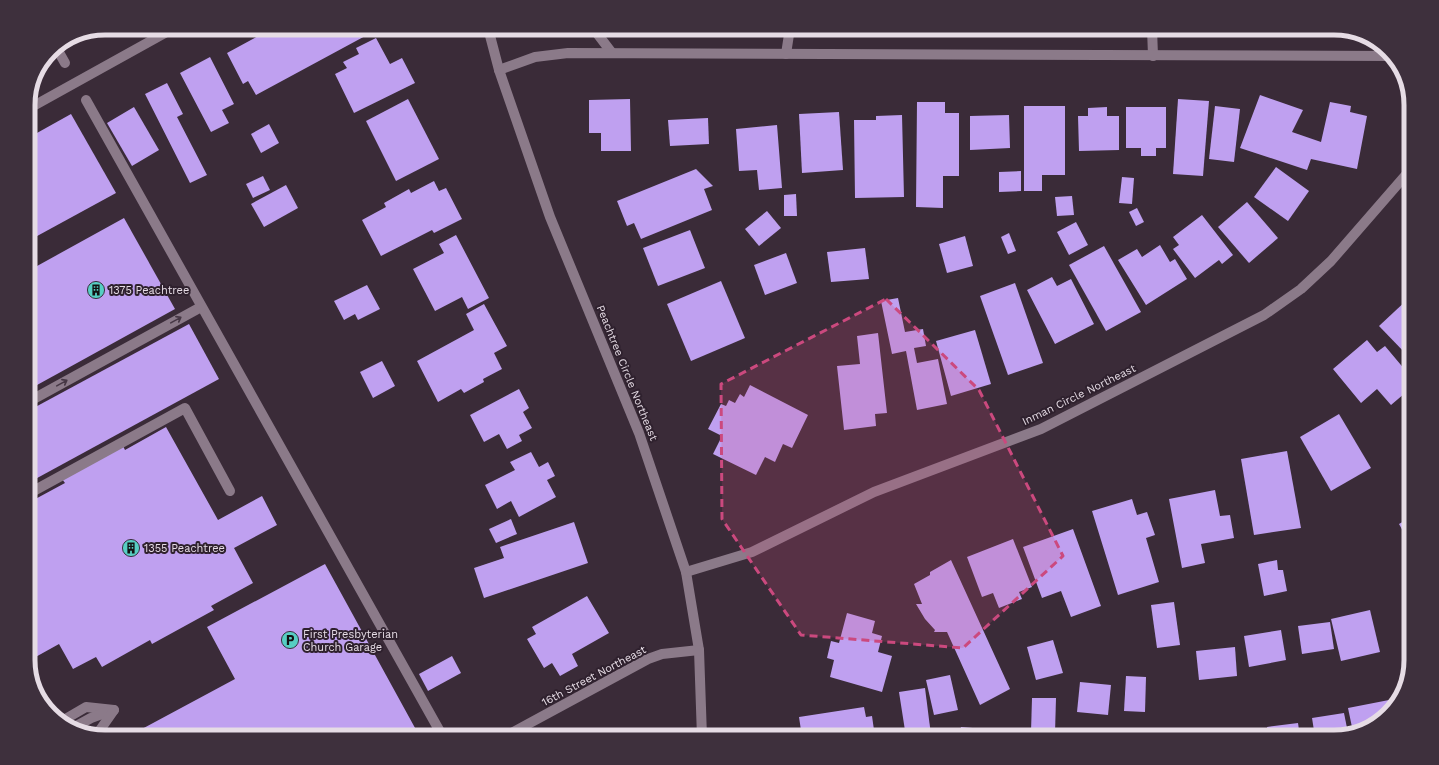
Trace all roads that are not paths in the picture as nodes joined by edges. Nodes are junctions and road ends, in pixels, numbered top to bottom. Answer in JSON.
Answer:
{"nodes":[{"id":1,"x":161,"y":35,"type":"edge"},
{"id":2,"x":490,"y":35,"type":"edge"},
{"id":3,"x":598,"y":35,"type":"edge"},
{"id":4,"x":789,"y":35,"type":"edge"},
{"id":5,"x":1152,"y":35,"type":"edge"},
{"id":6,"x":59,"y":52,"type":"edge"},
{"id":7,"x":612,"y":53,"type":"junction"},
{"id":8,"x":786,"y":54,"type":"junction"},
{"id":9,"x":1153,"y":56,"type":"junction"},
{"id":10,"x":1384,"y":56,"type":"edge"},
{"id":11,"x":65,"y":63,"type":"dead end"},
{"id":12,"x":499,"y":70,"type":"junction"},
{"id":13,"x":86,"y":100,"type":"dead end"},
{"id":14,"x":35,"y":105,"type":"edge"},
{"id":15,"x":1404,"y":177,"type":"edge"},
{"id":16,"x":201,"y":306,"type":"junction"},
{"id":17,"x":35,"y":398,"type":"edge"},
{"id":18,"x":35,"y":490,"type":"edge"},
{"id":19,"x":230,"y":491,"type":"dead end"},
{"id":20,"x":686,"y":572,"type":"junction"},
{"id":21,"x":699,"y":650,"type":"junction"},
{"id":22,"x":114,"y":710,"type":"junction"},
{"id":23,"x":67,"y":718,"type":"edge"},
{"id":24,"x":79,"y":725,"type":"edge"},
{"id":25,"x":100,"y":730,"type":"edge"},
{"id":26,"x":439,"y":730,"type":"edge"},
{"id":27,"x":517,"y":730,"type":"edge"},
{"id":28,"x":702,"y":730,"type":"edge"}],
"edges":[{"from":1,"to":14,"type":"street"},
{"from":2,"to":12,"type":"street","name":"Peachtree Circle Northeast"},
{"from":3,"to":7,"type":"street"},
{"from":4,"to":8,"type":"street"},
{"from":5,"to":9,"type":"street"},
{"from":6,"to":11,"type":"street"},
{"from":7,"to":8,"type":"street"},
{"from":7,"to":12,"type":"street"},
{"from":8,"to":9,"type":"street"},
{"from":9,"to":10,"type":"street"},
{"from":12,"to":20,"type":"street","name":"Peachtree Circle Northeast"},
{"from":13,"to":16,"type":"street"},
{"from":15,"to":20,"type":"street","name":"Inman Circle Northeast"},
{"from":17,"to":16,"type":"street","one_way":true},
{"from":16,"to":26,"type":"street"},
{"from":18,"to":19,"type":"street"},
{"from":20,"to":21,"type":"street","name":"Peachtree Circle Northeast"},
{"from":21,"to":27,"type":"street","name":"16th Street Northeast"},
{"from":21,"to":28,"type":"street","name":"Peachtree Circle Northeast"},
{"from":22,"to":23,"type":"street"},
{"from":22,"to":24,"type":"street"},
{"from":22,"to":25,"type":"street"}]}
